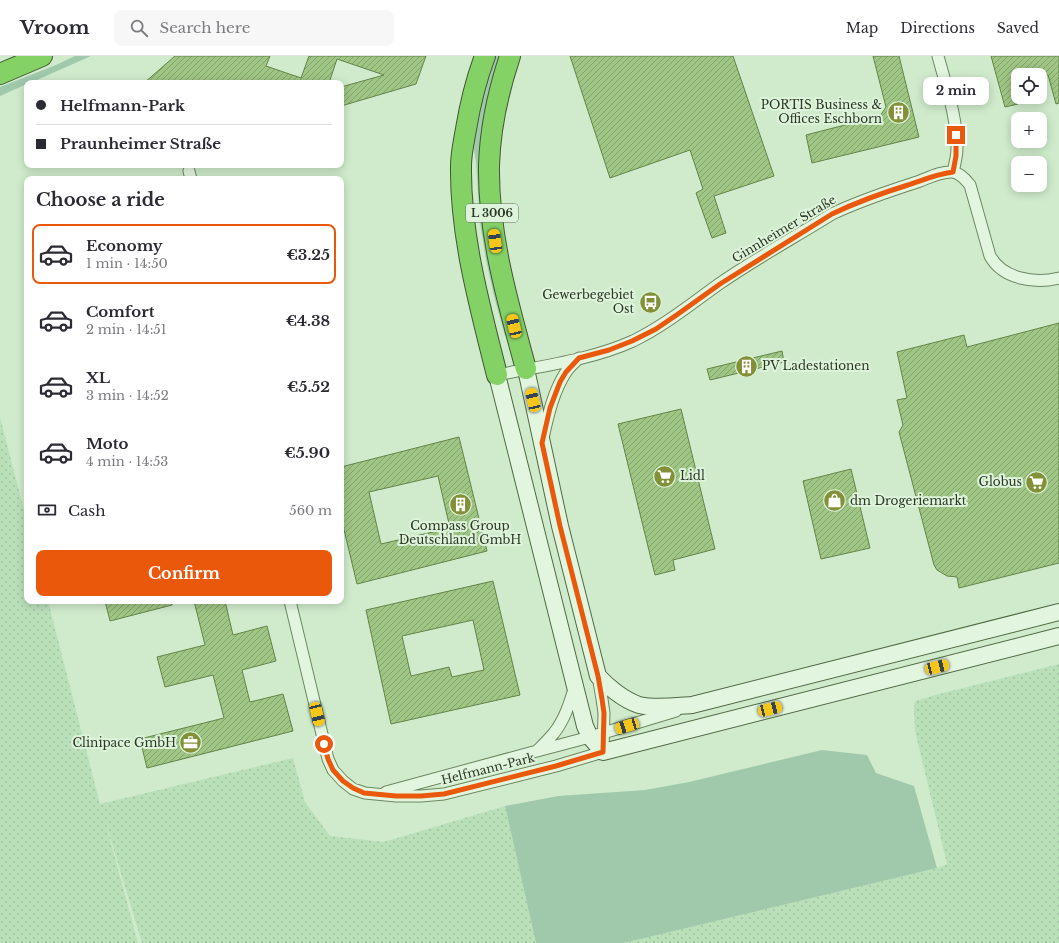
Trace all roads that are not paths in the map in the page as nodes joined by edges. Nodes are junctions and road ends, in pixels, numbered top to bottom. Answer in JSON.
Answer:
{"nodes":[{"id":1,"x":42,"y":56,"type":"edge"},
{"id":2,"x":485,"y":56,"type":"edge"},
{"id":3,"x":510,"y":56,"type":"edge"},
{"id":4,"x":938,"y":56,"type":"edge"},
{"id":5,"x":0,"y":74,"type":"edge"},
{"id":6,"x":953,"y":172,"type":"junction"},
{"id":7,"x":1059,"y":278,"type":"edge"},
{"id":8,"x":579,"y":358,"type":"junction"},
{"id":9,"x":526,"y":369,"type":"junction"},
{"id":10,"x":498,"y":375,"type":"junction"},
{"id":11,"x":542,"y":443,"type":"junction"},
{"id":12,"x":291,"y":604,"type":"edge"},
{"id":13,"x":1059,"y":612,"type":"edge"},
{"id":14,"x":1059,"y":636,"type":"edge"},
{"id":15,"x":598,"y":676,"type":"junction"},
{"id":16,"x":575,"y":686,"type":"junction"},
{"id":17,"x":692,"y":706,"type":"junction"},
{"id":18,"x":597,"y":736,"type":"junction"},
{"id":19,"x":537,"y":751,"type":"junction"},
{"id":20,"x":603,"y":752,"type":"junction"},
{"id":21,"x":378,"y":794,"type":"junction"}],
"edges":[{"from":1,"to":5,"type":"highway"},
{"from":2,"to":10,"type":"highway","number":"L 3006"},
{"from":3,"to":9,"type":"highway","number":"L 3006"},
{"from":4,"to":6,"type":"street"},
{"from":6,"to":7,"type":"street"},
{"from":6,"to":8,"type":"street","name":"Ginnheimer Straße"},
{"from":8,"to":9,"type":"street","name":"Ginnheimer Straße"},
{"from":8,"to":11,"type":"street"},
{"from":9,"to":10,"type":"street","name":"Ginnheimer Straße"},
{"from":9,"to":11,"type":"main road","number":"L 3006"},
{"from":10,"to":16,"type":"main road","number":"L 3006"},
{"from":11,"to":15,"type":"main road","number":"L 3006"},
{"from":12,"to":21,"type":"street","name":"Helfmann-Park"},
{"from":13,"to":17,"type":"main road"},
{"from":14,"to":20,"type":"main road"},
{"from":15,"to":17,"type":"main road"},
{"from":15,"to":18,"type":"street"},
{"from":16,"to":18,"type":"main road","number":"L 3006"},
{"from":16,"to":19,"type":"street"},
{"from":17,"to":18,"type":"street","name":"Helfmann-Park"},
{"from":18,"to":19,"type":"street","name":"Helfmann-Park"},
{"from":18,"to":20,"type":"main road","number":"L 3006"},
{"from":19,"to":21,"type":"street","name":"Helfmann-Park"},
{"from":20,"to":21,"type":"street","name":"Helfmann-Park"}]}
